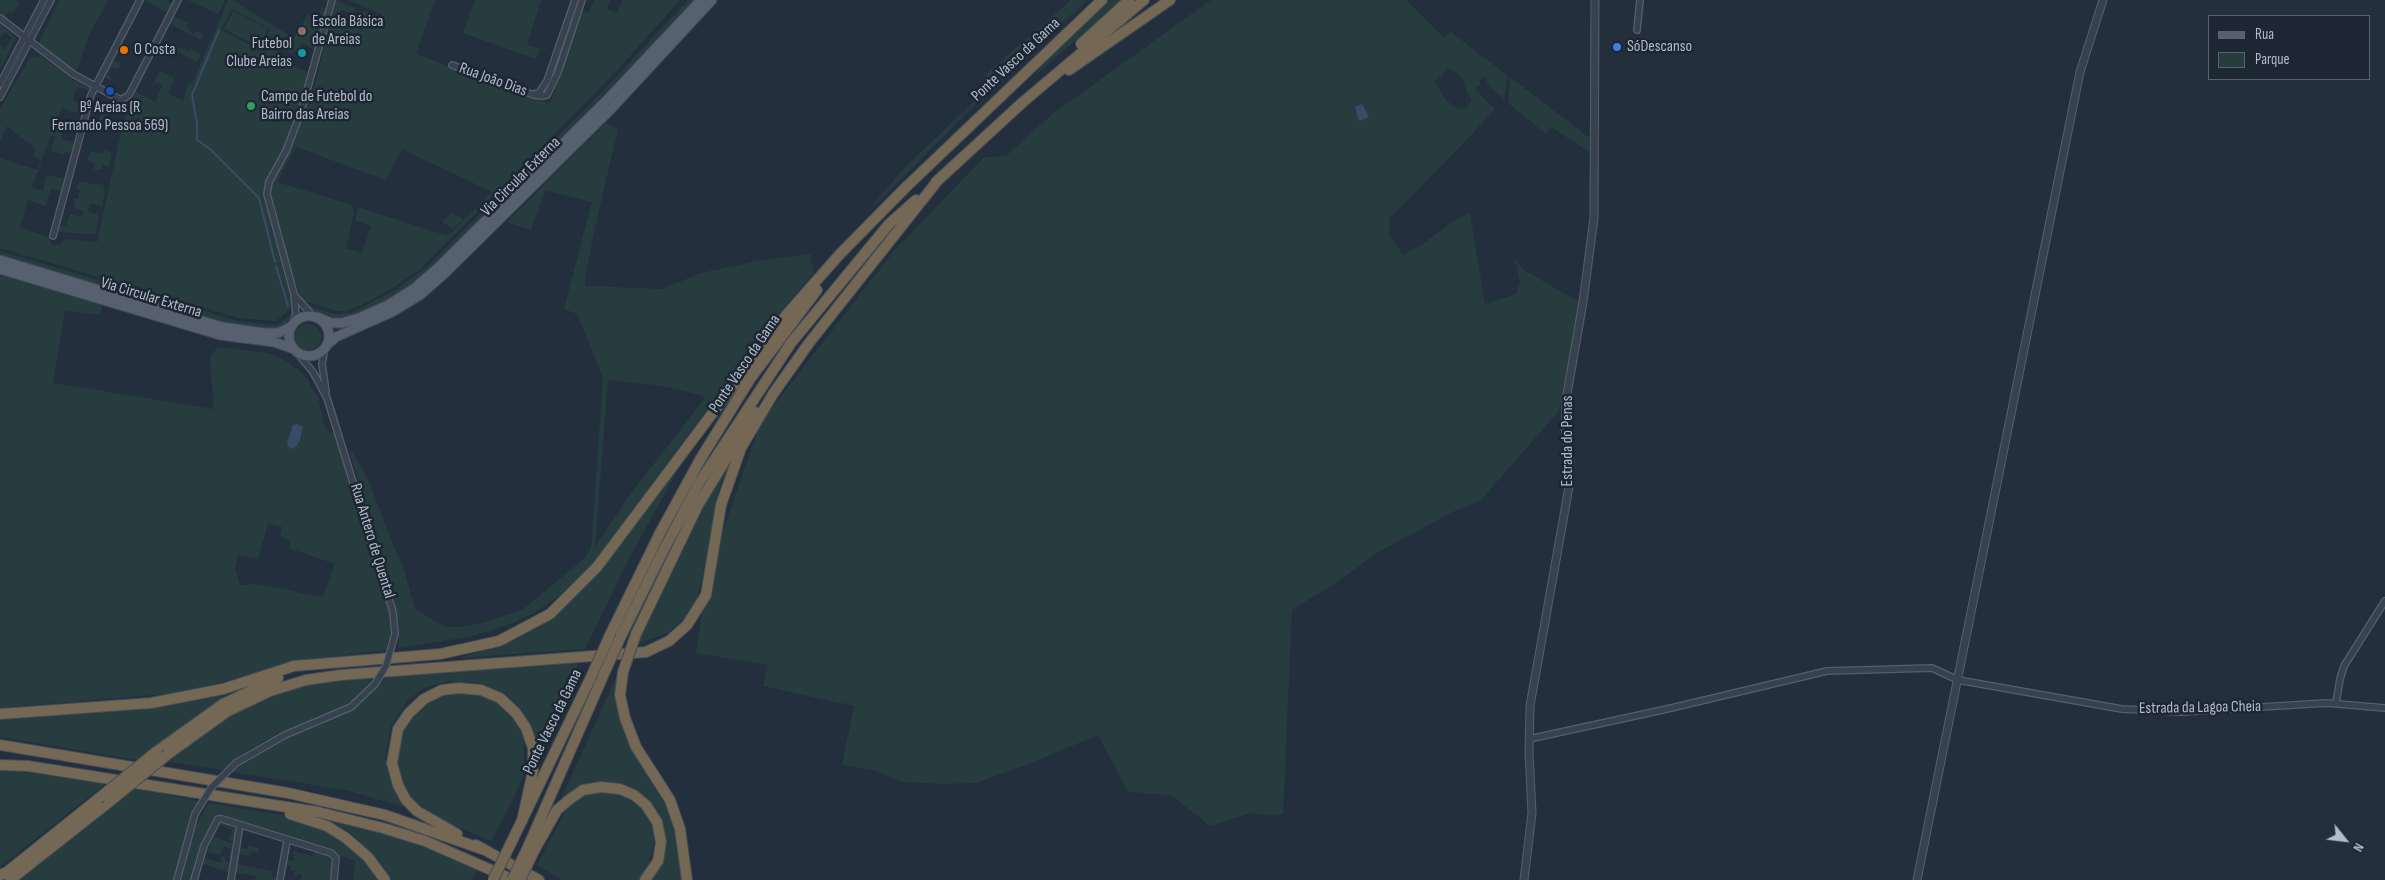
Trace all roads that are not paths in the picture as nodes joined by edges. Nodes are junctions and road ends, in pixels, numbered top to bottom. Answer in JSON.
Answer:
{"nodes":[{"id":1,"x":44,"y":0,"type":"edge"},
{"id":2,"x":51,"y":0,"type":"edge"},
{"id":3,"x":140,"y":0,"type":"edge"},
{"id":4,"x":178,"y":0,"type":"edge"},
{"id":5,"x":332,"y":0,"type":"edge"},
{"id":6,"x":575,"y":0,"type":"edge"},
{"id":7,"x":582,"y":0,"type":"edge"},
{"id":8,"x":701,"y":0,"type":"edge"},
{"id":9,"x":712,"y":0,"type":"edge"},
{"id":10,"x":1102,"y":0,"type":"edge"},
{"id":11,"x":1129,"y":0,"type":"edge"},
{"id":12,"x":1144,"y":0,"type":"edge"},
{"id":13,"x":1170,"y":0,"type":"edge"},
{"id":14,"x":1595,"y":0,"type":"edge"},
{"id":15,"x":1640,"y":0,"type":"edge"},
{"id":16,"x":2103,"y":0,"type":"edge"},
{"id":17,"x":0,"y":18,"type":"edge"},
{"id":18,"x":1637,"y":30,"type":"dead end"},
{"id":19,"x":28,"y":40,"type":"junction"},
{"id":20,"x":452,"y":65,"type":"dead end"},
{"id":21,"x":0,"y":84,"type":"edge"},
{"id":22,"x":95,"y":87,"type":"junction"},
{"id":23,"x":534,"y":94,"type":"junction"},
{"id":24,"x":0,"y":97,"type":"edge"},
{"id":25,"x":1024,"y":102,"type":"junction"},
{"id":26,"x":939,"y":179,"type":"junction"},
{"id":27,"x":908,"y":185,"type":"junction"},
{"id":28,"x":903,"y":223,"type":"junction"},
{"id":29,"x":53,"y":236,"type":"dead end"},
{"id":30,"x":0,"y":260,"type":"edge"},
{"id":31,"x":0,"y":269,"type":"edge"},
{"id":32,"x":294,"y":294,"type":"junction"},
{"id":33,"x":315,"y":317,"type":"junction"},
{"id":34,"x":292,"y":326,"type":"junction"},
{"id":35,"x":326,"y":346,"type":"junction"},
{"id":36,"x":296,"y":351,"type":"junction"},
{"id":37,"x":327,"y":398,"type":"junction"},
{"id":38,"x":2385,"y":601,"type":"edge"},
{"id":39,"x":324,"y":663,"type":"junction"},
{"id":40,"x":1958,"y":680,"type":"junction"},
{"id":41,"x":2336,"y":703,"type":"junction"},
{"id":42,"x":2385,"y":708,"type":"edge"},
{"id":43,"x":0,"y":714,"type":"edge"},
{"id":44,"x":1529,"y":739,"type":"junction"},
{"id":45,"x":0,"y":745,"type":"edge"},
{"id":46,"x":0,"y":758,"type":"edge"},
{"id":47,"x":0,"y":765,"type":"edge"},
{"id":48,"x":28,"y":766,"type":"junction"},
{"id":49,"x":221,"y":797,"type":"junction"},
{"id":50,"x":522,"y":821,"type":"junction"},
{"id":51,"x":240,"y":826,"type":"junction"},
{"id":52,"x":287,"y":840,"type":"junction"},
{"id":53,"x":532,"y":848,"type":"junction"},
{"id":54,"x":482,"y":849,"type":"junction"},
{"id":55,"x":529,"y":873,"type":"junction"},
{"id":56,"x":0,"y":875,"type":"edge"},
{"id":57,"x":10,"y":880,"type":"edge"},
{"id":58,"x":177,"y":880,"type":"edge"},
{"id":59,"x":194,"y":880,"type":"edge"},
{"id":60,"x":231,"y":880,"type":"edge"},
{"id":61,"x":280,"y":880,"type":"edge"},
{"id":62,"x":334,"y":880,"type":"edge"},
{"id":63,"x":385,"y":880,"type":"edge"},
{"id":64,"x":493,"y":880,"type":"edge"},
{"id":65,"x":513,"y":880,"type":"edge"},
{"id":66,"x":520,"y":880,"type":"edge"},
{"id":67,"x":540,"y":880,"type":"edge"},
{"id":68,"x":548,"y":880,"type":"edge"},
{"id":69,"x":646,"y":880,"type":"edge"},
{"id":70,"x":687,"y":880,"type":"edge"},
{"id":71,"x":1524,"y":880,"type":"edge"},
{"id":72,"x":1918,"y":880,"type":"edge"}],
"edges":[{"from":1,"to":19,"type":"street"},
{"from":2,"to":19,"type":"street"},
{"from":3,"to":22,"type":"street"},
{"from":4,"to":22,"type":"street"},
{"from":5,"to":32,"type":"street"},
{"from":6,"to":23,"type":"street"},
{"from":7,"to":23,"type":"street"},
{"from":8,"to":33,"type":"main road","name":"Via Circular Externa"},
{"from":9,"to":35,"type":"main road","name":"Via Circular Externa"},
{"from":10,"to":27,"type":"highway","name":"Ponte Vasco da Gama"},
{"from":11,"to":25,"type":"highway","name":"Ponte Vasco da Gama"},
{"from":12,"to":25,"type":"highway","name":"Ponte Vasco da Gama"},
{"from":13,"to":25,"type":"highway","name":"Ponte Vasco da Gama"},
{"from":14,"to":44,"type":"street","name":"Estrada do Penas"},
{"from":15,"to":18,"type":"street"},
{"from":16,"to":40,"type":"street"},
{"from":17,"to":19,"type":"street"},
{"from":19,"to":21,"type":"street"},
{"from":19,"to":22,"type":"street"},
{"from":19,"to":24,"type":"street"},
{"from":20,"to":23,"type":"street","name":"Rua João Dias"},
{"from":22,"to":29,"type":"street"},
{"from":25,"to":26,"type":"highway","name":"Ponte Vasco da Gama"},
{"from":26,"to":28,"type":"highway"},
{"from":26,"to":53,"type":"highway","name":"Ponte Vasco da Gama","bridge":true},
{"from":27,"to":39,"type":"highway"},
{"from":27,"to":50,"type":"highway","name":"Ponte Vasco da Gama","bridge":true},
{"from":28,"to":57,"type":"highway","bridge":true},
{"from":28,"to":70,"type":"highway","bridge":true},
{"from":30,"to":34,"type":"main road","name":"Via Circular Externa"},
{"from":31,"to":36,"type":"main road","name":"Via Circular Externa"},
{"from":32,"to":33,"type":"street"},
{"from":32,"to":34,"type":"street"},
{"from":33,"to":34,"type":"main road"},
{"from":33,"to":35,"type":"main road"},
{"from":34,"to":36,"type":"main road"},
{"from":35,"to":36,"type":"main road"},
{"from":35,"to":37,"type":"street"},
{"from":36,"to":37,"type":"street"},
{"from":37,"to":58,"type":"street","name":"Rua Antero de Quental","bridge":true},
{"from":38,"to":41,"type":"street"},
{"from":39,"to":43,"type":"highway"},
{"from":39,"to":56,"type":"highway","bridge":true},
{"from":40,"to":41,"type":"street","name":"Estrada da Lagoa Cheia"},
{"from":40,"to":44,"type":"street","name":"Estrada da Lagoa Cheia"},
{"from":40,"to":72,"type":"street"},
{"from":41,"to":42,"type":"street","name":"Estrada da Lagoa Cheia"},
{"from":44,"to":71,"type":"street","name":"Estrada do Penas"},
{"from":45,"to":54,"type":"highway"},
{"from":46,"to":48,"type":"highway"},
{"from":47,"to":48,"type":"highway"},
{"from":48,"to":49,"type":"highway"},
{"from":49,"to":63,"type":"highway"},
{"from":49,"to":65,"type":"highway"},
{"from":50,"to":54,"type":"highway"},
{"from":50,"to":64,"type":"highway","bridge":true},
{"from":51,"to":52,"type":"street"},
{"from":51,"to":59,"type":"street"},
{"from":51,"to":60,"type":"street"},
{"from":52,"to":61,"type":"street"},
{"from":52,"to":62,"type":"street"},
{"from":53,"to":65,"type":"highway","name":"Ponte Vasco da Gama","bridge":true},
{"from":53,"to":66,"type":"highway","bridge":true},
{"from":53,"to":69,"type":"highway"},
{"from":54,"to":55,"type":"highway"},
{"from":55,"to":67,"type":"highway"},
{"from":55,"to":68,"type":"highway"}]}
